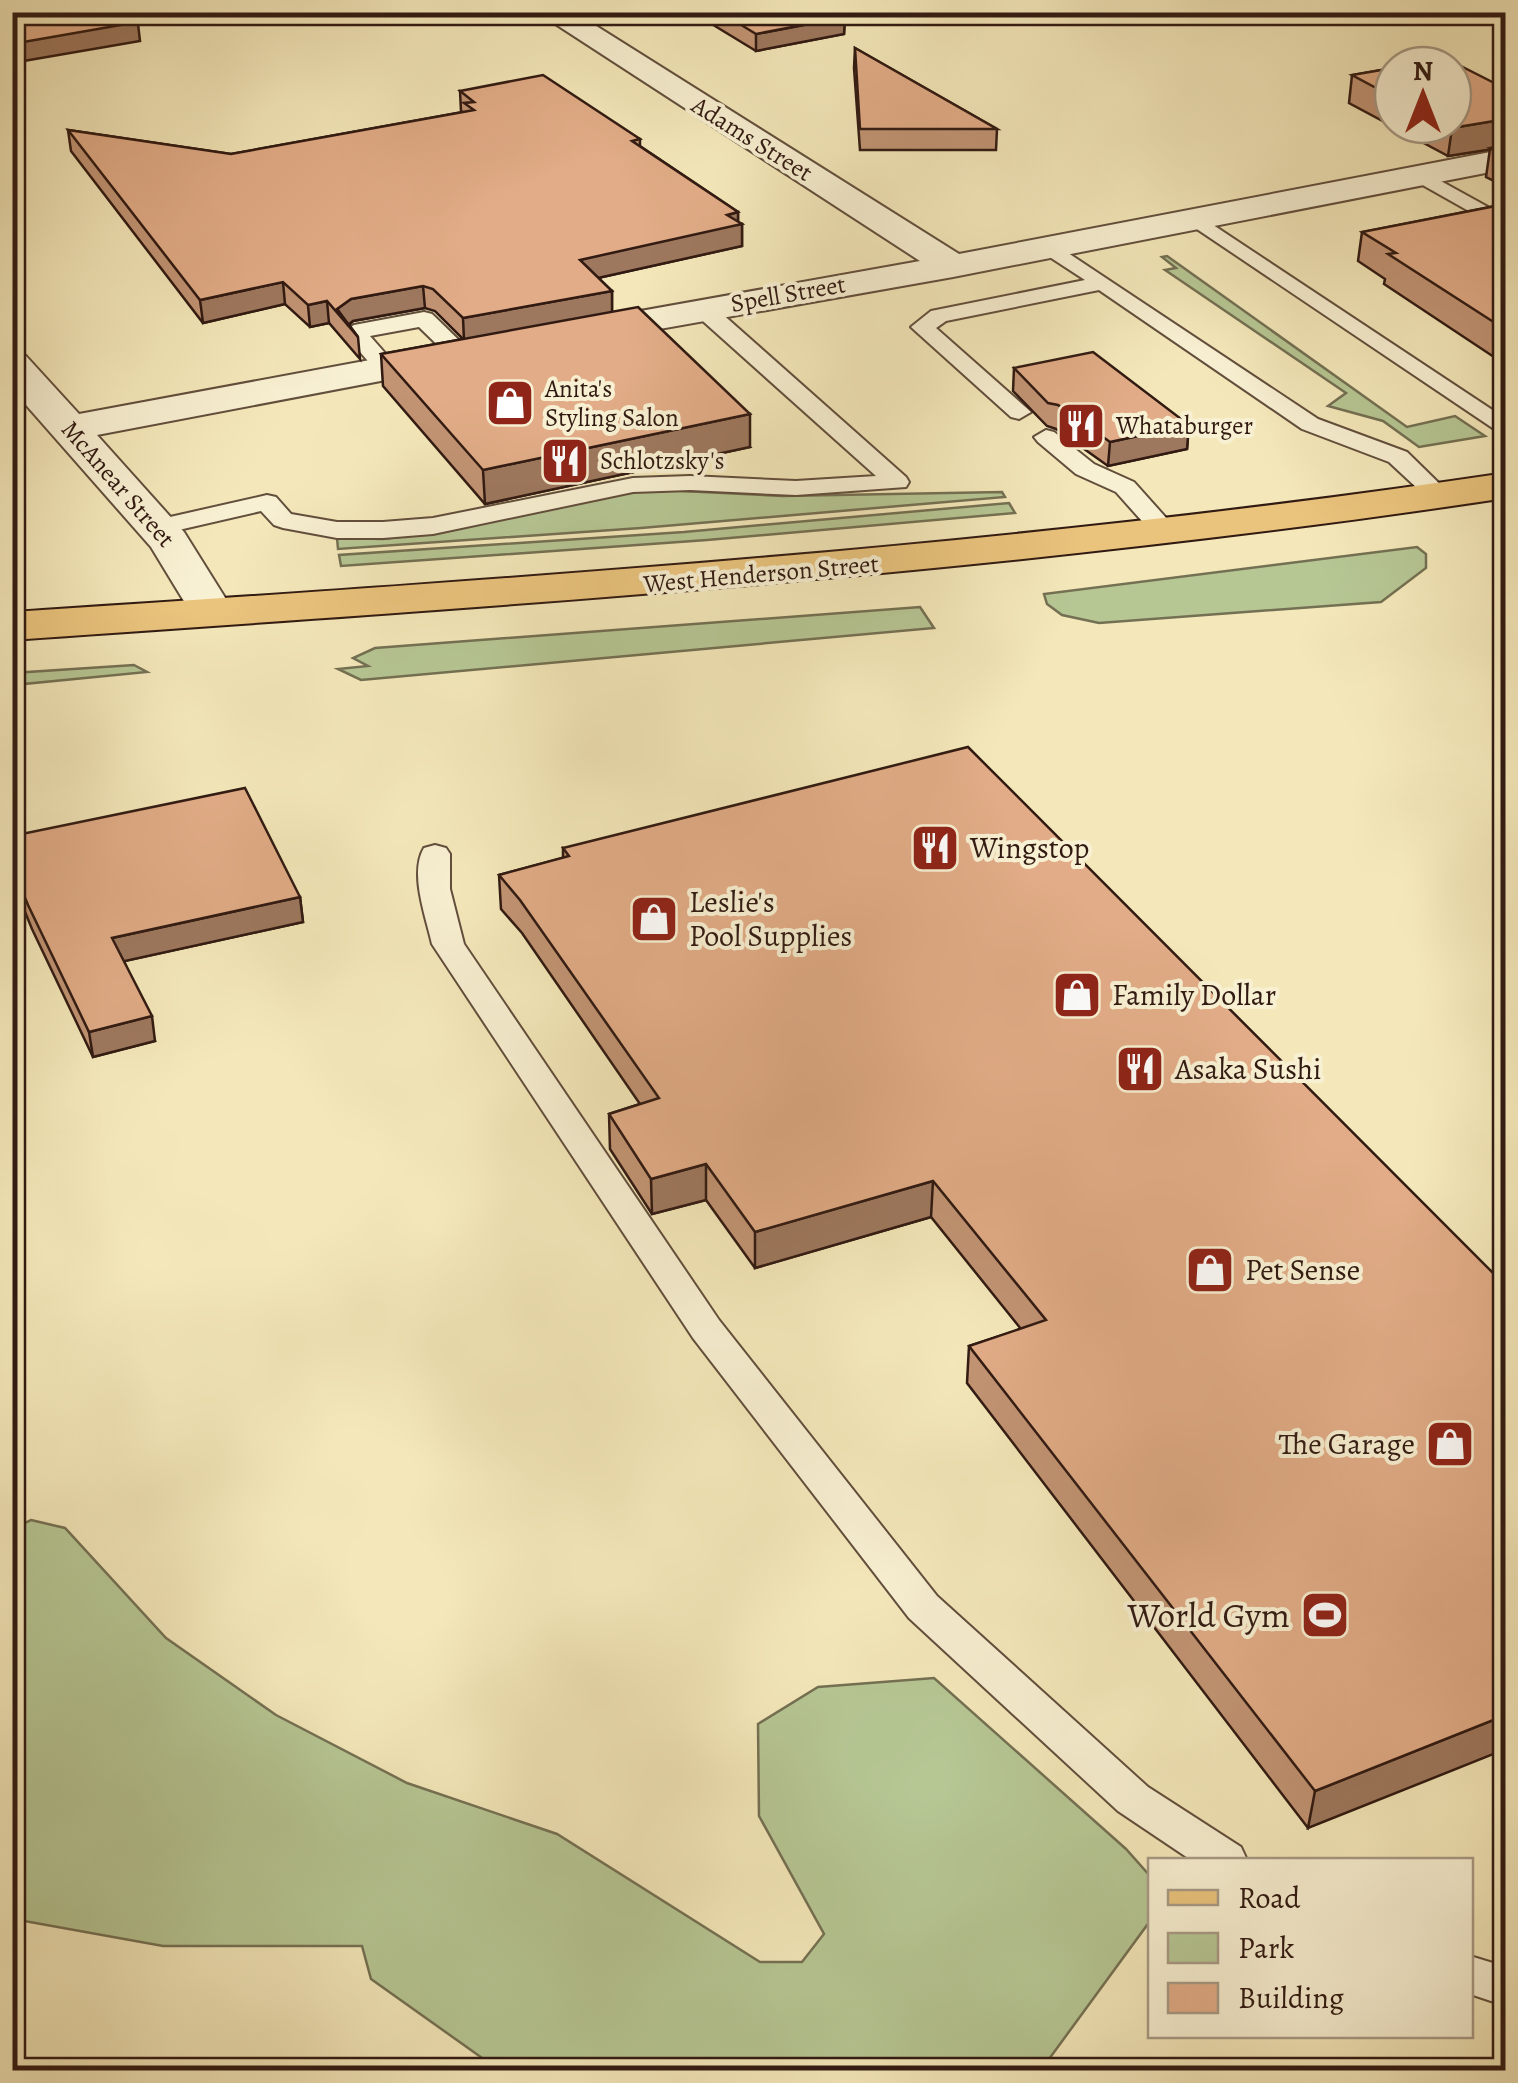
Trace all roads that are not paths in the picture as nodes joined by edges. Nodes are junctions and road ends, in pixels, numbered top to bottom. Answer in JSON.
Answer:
{"nodes":[{"id":1,"x":552,"y":12,"type":"edge"},
{"id":2,"x":1506,"y":159,"type":"edge"},
{"id":3,"x":1420,"y":175,"type":"junction"},
{"id":4,"x":1192,"y":217,"type":"junction"},
{"id":5,"x":1506,"y":226,"type":"edge"},
{"id":6,"x":1050,"y":247,"type":"junction"},
{"id":7,"x":953,"y":266,"type":"junction"},
{"id":8,"x":1104,"y":283,"type":"junction"},
{"id":9,"x":703,"y":309,"type":"junction"},
{"id":10,"x":12,"y":364,"type":"edge"},
{"id":11,"x":1019,"y":412,"type":"edge"},
{"id":12,"x":70,"y":428,"type":"junction"},
{"id":13,"x":1506,"y":430,"type":"edge"},
{"id":14,"x":1046,"y":437,"type":"edge"},
{"id":15,"x":1506,"y":485,"type":"edge"},
{"id":16,"x":1440,"y":496,"type":"junction"},
{"id":17,"x":158,"y":527,"type":"junction"},
{"id":18,"x":1167,"y":534,"type":"junction"},
{"id":19,"x":212,"y":612,"type":"junction"},
{"id":20,"x":12,"y":626,"type":"edge"},
{"id":21,"x":435,"y":854,"type":"dead end"},
{"id":22,"x":1222,"y":1858,"type":"edge"},
{"id":23,"x":1473,"y":1977,"type":"edge"},
{"id":24,"x":1506,"y":1987,"type":"edge"}],
"edges":[{"from":1,"to":7,"type":"street","name":"Adams Street"},
{"from":2,"to":3,"type":"street","name":"Spell Street"},
{"from":3,"to":4,"type":"street","name":"Spell Street"},
{"from":3,"to":5,"type":"lane"},
{"from":4,"to":6,"type":"street","name":"Spell Street"},
{"from":4,"to":13,"type":"lane"},
{"from":6,"to":7,"type":"street","name":"Spell Street"},
{"from":6,"to":8,"type":"lane"},
{"from":7,"to":9,"type":"street","name":"Spell Street"},
{"from":8,"to":11,"type":"lane"},
{"from":8,"to":16,"type":"lane"},
{"from":9,"to":12,"type":"street","name":"Spell Street"},
{"from":9,"to":17,"type":"lane"},
{"from":10,"to":12,"type":"street","name":"McAnear Street"},
{"from":12,"to":17,"type":"street","name":"McAnear Street"},
{"from":14,"to":18,"type":"lane"},
{"from":15,"to":16,"type":"main road","name":"West Henderson Street"},
{"from":16,"to":18,"type":"main road","name":"West Henderson Street"},
{"from":17,"to":19,"type":"street","name":"McAnear Street"},
{"from":18,"to":19,"type":"main road","name":"West Henderson Street"},
{"from":19,"to":20,"type":"main road","name":"West Henderson Street"},
{"from":21,"to":22,"type":"lane"},
{"from":23,"to":24,"type":"lane"}]}
